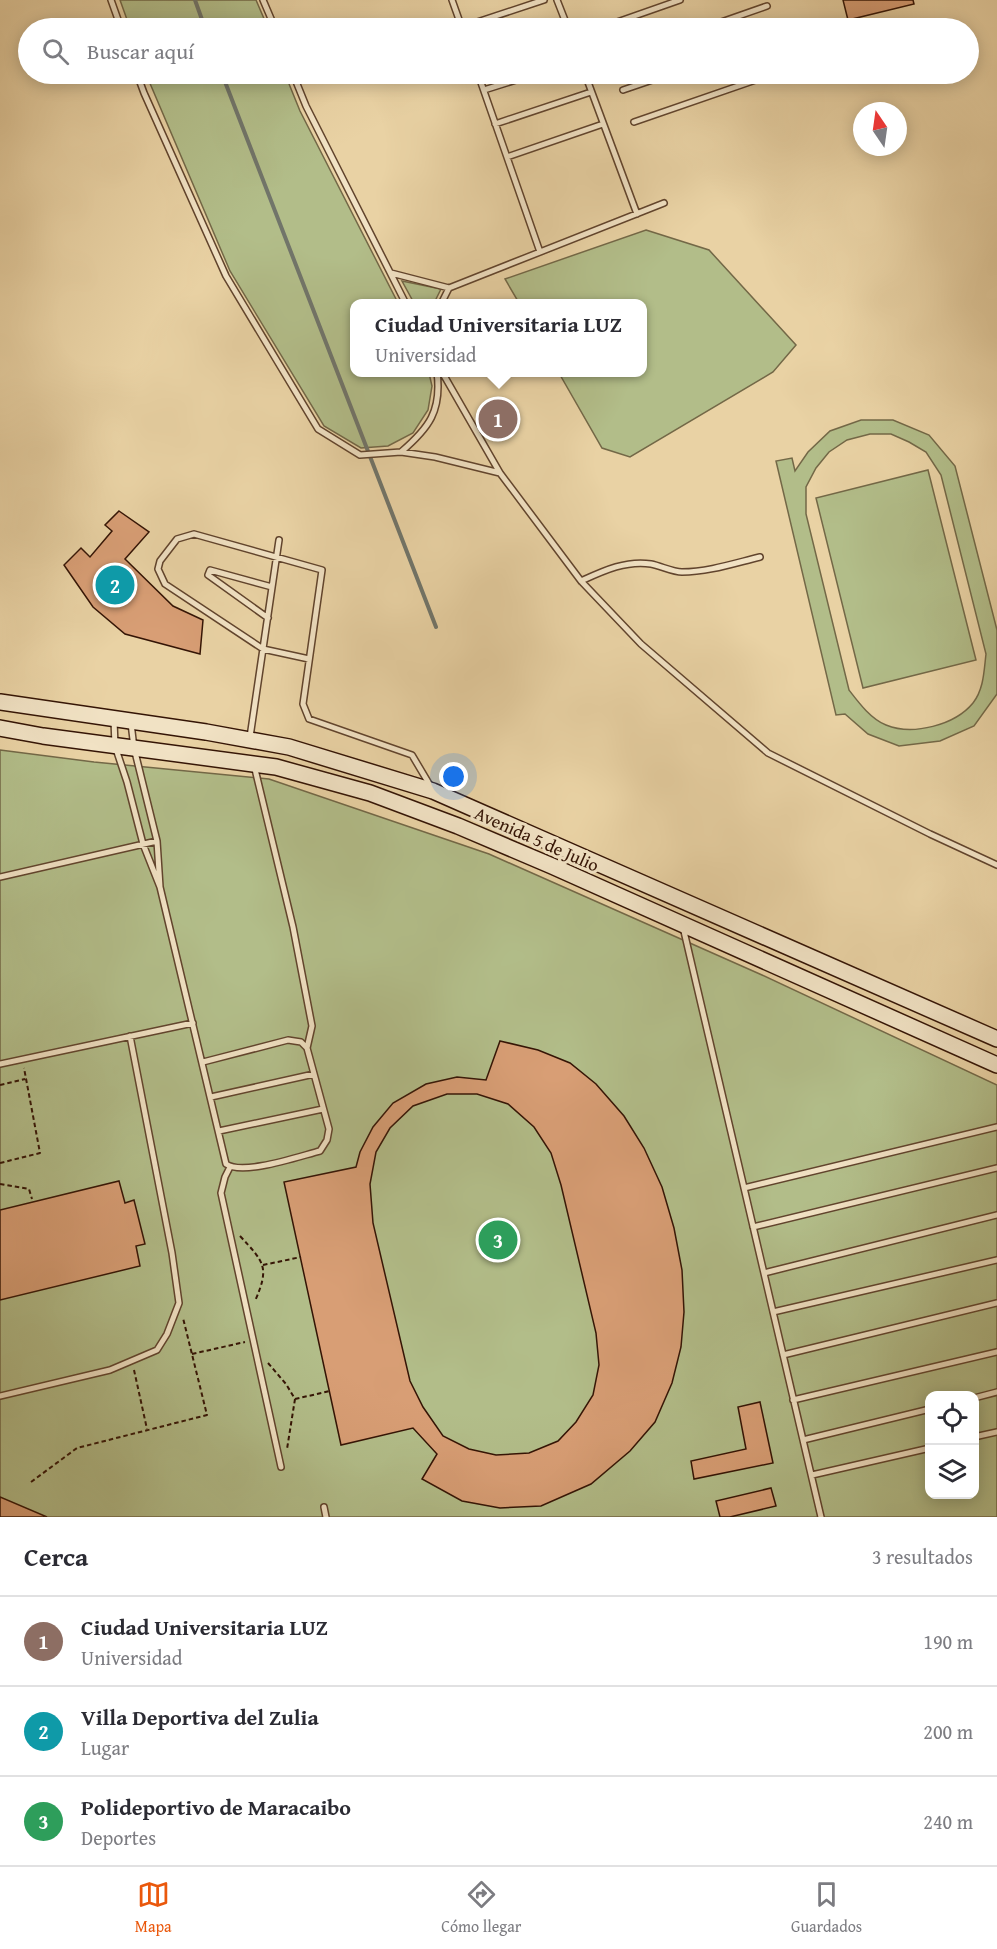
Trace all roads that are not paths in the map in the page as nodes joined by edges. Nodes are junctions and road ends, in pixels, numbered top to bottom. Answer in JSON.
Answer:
{"nodes":[{"id":1,"x":111,"y":0,"type":"edge"},
{"id":2,"x":263,"y":0,"type":"edge"},
{"id":3,"x":452,"y":0,"type":"edge"},
{"id":4,"x":544,"y":0,"type":"edge"},
{"id":5,"x":557,"y":0,"type":"edge"},
{"id":6,"x":681,"y":0,"type":"edge"},
{"id":7,"x":767,"y":6,"type":"dead end"},
{"id":8,"x":117,"y":18,"type":"edge"},
{"id":9,"x":270,"y":18,"type":"edge"},
{"id":10,"x":458,"y":18,"type":"edge"},
{"id":11,"x":491,"y":18,"type":"edge"},
{"id":12,"x":564,"y":18,"type":"edge"},
{"id":13,"x":629,"y":18,"type":"edge"},
{"id":14,"x":733,"y":18,"type":"edge"},
{"id":15,"x":141,"y":84,"type":"edge"},
{"id":16,"x":297,"y":84,"type":"edge"},
{"id":17,"x":482,"y":84,"type":"edge"},
{"id":18,"x":503,"y":84,"type":"edge"},
{"id":19,"x":588,"y":84,"type":"edge"},
{"id":20,"x":641,"y":84,"type":"edge"},
{"id":21,"x":744,"y":84,"type":"edge"},
{"id":22,"x":484,"y":90,"type":"junction"},
{"id":23,"x":623,"y":90,"type":"dead end"},
{"id":24,"x":591,"y":92,"type":"junction"},
{"id":25,"x":634,"y":122,"type":"dead end"},
{"id":26,"x":495,"y":124,"type":"junction"},
{"id":27,"x":603,"y":124,"type":"junction"},
{"id":28,"x":507,"y":157,"type":"junction"},
{"id":29,"x":664,"y":203,"type":"dead end"},
{"id":30,"x":637,"y":214,"type":"junction"},
{"id":31,"x":540,"y":252,"type":"junction"},
{"id":32,"x":391,"y":273,"type":"junction"},
{"id":33,"x":449,"y":288,"type":"junction"},
{"id":34,"x":404,"y":299,"type":"edge"},
{"id":35,"x":443,"y":299,"type":"edge"},
{"id":36,"x":438,"y":377,"type":"edge"},
{"id":37,"x":445,"y":377,"type":"edge"},
{"id":38,"x":400,"y":452,"type":"junction"},
{"id":39,"x":500,"y":473,"type":"junction"},
{"id":40,"x":279,"y":540,"type":"dead end"},
{"id":41,"x":277,"y":557,"type":"junction"},
{"id":42,"x":760,"y":557,"type":"dead end"},
{"id":43,"x":581,"y":581,"type":"junction"},
{"id":44,"x":272,"y":587,"type":"junction"},
{"id":45,"x":268,"y":618,"type":"junction"},
{"id":46,"x":263,"y":649,"type":"junction"},
{"id":47,"x":309,"y":659,"type":"junction"},
{"id":48,"x":0,"y":702,"type":"edge"},
{"id":49,"x":114,"y":718,"type":"junction"},
{"id":50,"x":131,"y":721,"type":"junction"},
{"id":51,"x":0,"y":728,"type":"edge"},
{"id":52,"x":249,"y":740,"type":"junction"},
{"id":53,"x":115,"y":746,"type":"junction"},
{"id":54,"x":134,"y":748,"type":"junction"},
{"id":55,"x":254,"y":764,"type":"junction"},
{"id":56,"x":433,"y":791,"type":"junction"},
{"id":57,"x":157,"y":841,"type":"junction"},
{"id":58,"x":143,"y":844,"type":"junction"},
{"id":59,"x":997,"y":865,"type":"edge"},
{"id":60,"x":0,"y":877,"type":"edge"},
{"id":61,"x":159,"y":887,"type":"junction"},
{"id":62,"x":694,"y":905,"type":"junction"},
{"id":63,"x":682,"y":926,"type":"junction"},
{"id":64,"x":193,"y":1023,"type":"junction"},
{"id":65,"x":130,"y":1036,"type":"junction"},
{"id":66,"x":997,"y":1039,"type":"edge"},
{"id":67,"x":308,"y":1048,"type":"junction"},
{"id":68,"x":203,"y":1062,"type":"junction"},
{"id":69,"x":0,"y":1064,"type":"edge"},
{"id":70,"x":997,"y":1065,"type":"edge"},
{"id":71,"x":314,"y":1074,"type":"junction"},
{"id":72,"x":211,"y":1097,"type":"junction"},
{"id":73,"x":324,"y":1109,"type":"junction"},
{"id":74,"x":997,"y":1127,"type":"edge"},
{"id":75,"x":219,"y":1131,"type":"junction"},
{"id":76,"x":230,"y":1167,"type":"junction"},
{"id":77,"x":997,"y":1168,"type":"edge"},
{"id":78,"x":744,"y":1188,"type":"junction"},
{"id":79,"x":997,"y":1215,"type":"edge"},
{"id":80,"x":753,"y":1227,"type":"junction"},
{"id":81,"x":997,"y":1260,"type":"edge"},
{"id":82,"x":764,"y":1273,"type":"junction"},
{"id":83,"x":997,"y":1303,"type":"edge"},
{"id":84,"x":773,"y":1312,"type":"junction"},
{"id":85,"x":997,"y":1352,"type":"edge"},
{"id":86,"x":783,"y":1355,"type":"junction"},
{"id":87,"x":997,"y":1392,"type":"edge"},
{"id":88,"x":0,"y":1396,"type":"edge"},
{"id":89,"x":979,"y":1397,"type":"edge"},
{"id":90,"x":793,"y":1400,"type":"junction"},
{"id":91,"x":925,"y":1410,"type":"edge"},
{"id":92,"x":997,"y":1432,"type":"edge"},
{"id":93,"x":979,"y":1436,"type":"edge"},
{"id":94,"x":803,"y":1440,"type":"junction"},
{"id":95,"x":925,"y":1449,"type":"edge"},
{"id":96,"x":281,"y":1467,"type":"road end"},
{"id":97,"x":812,"y":1475,"type":"junction"},
{"id":98,"x":324,"y":1507,"type":"dead end"},
{"id":99,"x":326,"y":1517,"type":"edge"},
{"id":100,"x":820,"y":1517,"type":"edge"}],
"edges":[{"from":1,"to":8,"type":"lane"},
{"from":2,"to":9,"type":"lane"},
{"from":3,"to":10,"type":"lane"},
{"from":4,"to":11,"type":"lane"},
{"from":5,"to":12,"type":"lane"},
{"from":6,"to":13,"type":"lane"},
{"from":7,"to":14,"type":"lane"},
{"from":15,"to":38,"type":"lane"},
{"from":16,"to":32,"type":"lane"},
{"from":17,"to":22,"type":"lane"},
{"from":18,"to":22,"type":"lane"},
{"from":19,"to":24,"type":"lane"},
{"from":20,"to":23,"type":"lane"},
{"from":21,"to":25,"type":"lane"},
{"from":22,"to":26,"type":"lane"},
{"from":24,"to":26,"type":"lane"},
{"from":24,"to":27,"type":"lane"},
{"from":26,"to":28,"type":"lane"},
{"from":27,"to":28,"type":"lane"},
{"from":27,"to":30,"type":"lane"},
{"from":28,"to":31,"type":"lane"},
{"from":29,"to":30,"type":"lane"},
{"from":30,"to":31,"type":"lane"},
{"from":31,"to":33,"type":"lane"},
{"from":32,"to":33,"type":"lane"},
{"from":32,"to":34,"type":"lane"},
{"from":33,"to":35,"type":"lane"},
{"from":36,"to":38,"type":"lane"},
{"from":37,"to":39,"type":"lane"},
{"from":38,"to":39,"type":"lane"},
{"from":39,"to":43,"type":"lane"},
{"from":40,"to":41,"type":"lane"},
{"from":41,"to":44,"type":"lane"},
{"from":41,"to":46,"type":"lane"},
{"from":41,"to":47,"type":"lane"},
{"from":42,"to":43,"type":"lane"},
{"from":43,"to":59,"type":"lane"},
{"from":44,"to":45,"type":"lane"},
{"from":44,"to":45,"type":"lane"},
{"from":45,"to":46,"type":"lane"},
{"from":46,"to":47,"type":"lane"},
{"from":46,"to":52,"type":"lane"},
{"from":47,"to":56,"type":"lane"},
{"from":48,"to":49,"type":"main road","name":"Avenida 5 de Julio"},
{"from":49,"to":50,"type":"main road","name":"Avenida 5 de Julio"},
{"from":49,"to":53,"type":"lane"},
{"from":50,"to":52,"type":"main road","name":"Avenida 5 de Julio"},
{"from":50,"to":54,"type":"lane"},
{"from":51,"to":53,"type":"main road","name":"Avenida 5 de Julio"},
{"from":52,"to":56,"type":"main road","name":"Avenida 5 de Julio"},
{"from":53,"to":54,"type":"main road","name":"Avenida 5 de Julio"},
{"from":53,"to":58,"type":"lane"},
{"from":54,"to":55,"type":"main road","name":"Avenida 5 de Julio"},
{"from":54,"to":57,"type":"lane"},
{"from":55,"to":63,"type":"main road","name":"Avenida 5 de Julio"},
{"from":55,"to":67,"type":"lane"},
{"from":56,"to":62,"type":"main road","name":"Avenida 5 de Julio"},
{"from":57,"to":58,"type":"lane"},
{"from":57,"to":61,"type":"lane"},
{"from":58,"to":60,"type":"lane"},
{"from":58,"to":61,"type":"lane"},
{"from":61,"to":64,"type":"lane"},
{"from":62,"to":63,"type":"main road"},
{"from":62,"to":66,"type":"main road","name":"Avenida 5 de Julio"},
{"from":63,"to":70,"type":"main road","name":"Avenida 5 de Julio"},
{"from":63,"to":78,"type":"lane"},
{"from":64,"to":65,"type":"lane"},
{"from":64,"to":68,"type":"lane"},
{"from":65,"to":69,"type":"lane"},
{"from":65,"to":88,"type":"lane"},
{"from":67,"to":68,"type":"lane"},
{"from":67,"to":71,"type":"lane"},
{"from":68,"to":72,"type":"lane"},
{"from":71,"to":72,"type":"lane"},
{"from":71,"to":73,"type":"lane"},
{"from":72,"to":75,"type":"lane"},
{"from":73,"to":75,"type":"lane"},
{"from":73,"to":76,"type":"lane"},
{"from":74,"to":78,"type":"lane"},
{"from":75,"to":76,"type":"lane"},
{"from":76,"to":96,"type":"lane"},
{"from":77,"to":80,"type":"lane"},
{"from":78,"to":80,"type":"lane"},
{"from":79,"to":82,"type":"lane"},
{"from":80,"to":82,"type":"lane"},
{"from":81,"to":84,"type":"lane"},
{"from":82,"to":84,"type":"lane"},
{"from":83,"to":86,"type":"lane"},
{"from":84,"to":86,"type":"lane"},
{"from":85,"to":90,"type":"lane"},
{"from":86,"to":90,"type":"lane"},
{"from":87,"to":89,"type":"lane"},
{"from":90,"to":94,"type":"lane"},
{"from":91,"to":94,"type":"lane"},
{"from":92,"to":93,"type":"lane"},
{"from":94,"to":97,"type":"lane"},
{"from":95,"to":97,"type":"lane"},
{"from":97,"to":100,"type":"lane"},
{"from":98,"to":99,"type":"lane"}]}
